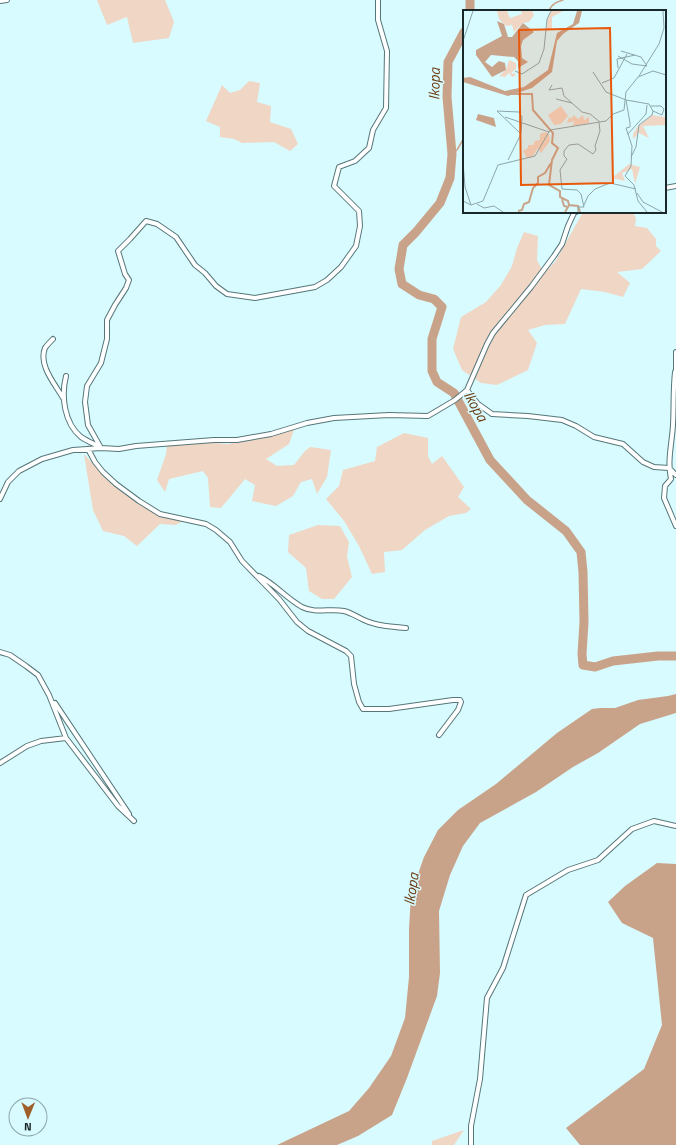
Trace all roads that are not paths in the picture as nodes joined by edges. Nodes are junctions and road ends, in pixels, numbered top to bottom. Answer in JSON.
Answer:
{"nodes":[{"id":1,"x":7,"y":0,"type":"edge"},
{"id":2,"x":378,"y":0,"type":"edge"},
{"id":3,"x":0,"y":1,"type":"edge"},
{"id":4,"x":676,"y":186,"type":"edge"},
{"id":5,"x":666,"y":188,"type":"edge"},
{"id":6,"x":574,"y":213,"type":"edge"},
{"id":7,"x":53,"y":339,"type":"dead end"},
{"id":8,"x":676,"y":352,"type":"edge"},
{"id":9,"x":675,"y":373,"type":"edge"},
{"id":10,"x":66,"y":376,"type":"dead end"},
{"id":11,"x":468,"y":390,"type":"junction"},
{"id":12,"x":63,"y":398,"type":"junction"},
{"id":13,"x":101,"y":448,"type":"junction"},
{"id":14,"x":88,"y":449,"type":"junction"},
{"id":15,"x":669,"y":468,"type":"junction"},
{"id":16,"x":676,"y":475,"type":"edge"},
{"id":17,"x":0,"y":499,"type":"edge"},
{"id":18,"x":676,"y":526,"type":"edge"},
{"id":19,"x":255,"y":575,"type":"junction"},
{"id":20,"x":406,"y":628,"type":"dead end"},
{"id":21,"x":0,"y":652,"type":"edge"},
{"id":22,"x":49,"y":695,"type":"junction"},
{"id":23,"x":439,"y":735,"type":"dead end"},
{"id":24,"x":66,"y":738,"type":"junction"},
{"id":25,"x":0,"y":763,"type":"edge"},
{"id":26,"x":676,"y":826,"type":"edge"},
{"id":27,"x":471,"y":1145,"type":"edge"}],
"edges":[{"from":1,"to":3,"type":"street"},
{"from":2,"to":13,"type":"street"},
{"from":4,"to":5,"type":"street"},
{"from":6,"to":11,"type":"street"},
{"from":7,"to":12,"type":"street"},
{"from":8,"to":9,"type":"street"},
{"from":9,"to":15,"type":"street"},
{"from":10,"to":12,"type":"street"},
{"from":11,"to":13,"type":"street"},
{"from":11,"to":15,"type":"street"},
{"from":12,"to":13,"type":"street"},
{"from":13,"to":14,"type":"street"},
{"from":14,"to":17,"type":"street"},
{"from":14,"to":19,"type":"street"},
{"from":15,"to":16,"type":"street"},
{"from":15,"to":18,"type":"street"},
{"from":19,"to":20,"type":"street"},
{"from":19,"to":23,"type":"street"},
{"from":21,"to":22,"type":"street"},
{"from":22,"to":24,"type":"street"},
{"from":22,"to":24,"type":"street"},
{"from":24,"to":25,"type":"street"},
{"from":26,"to":27,"type":"street"}]}
